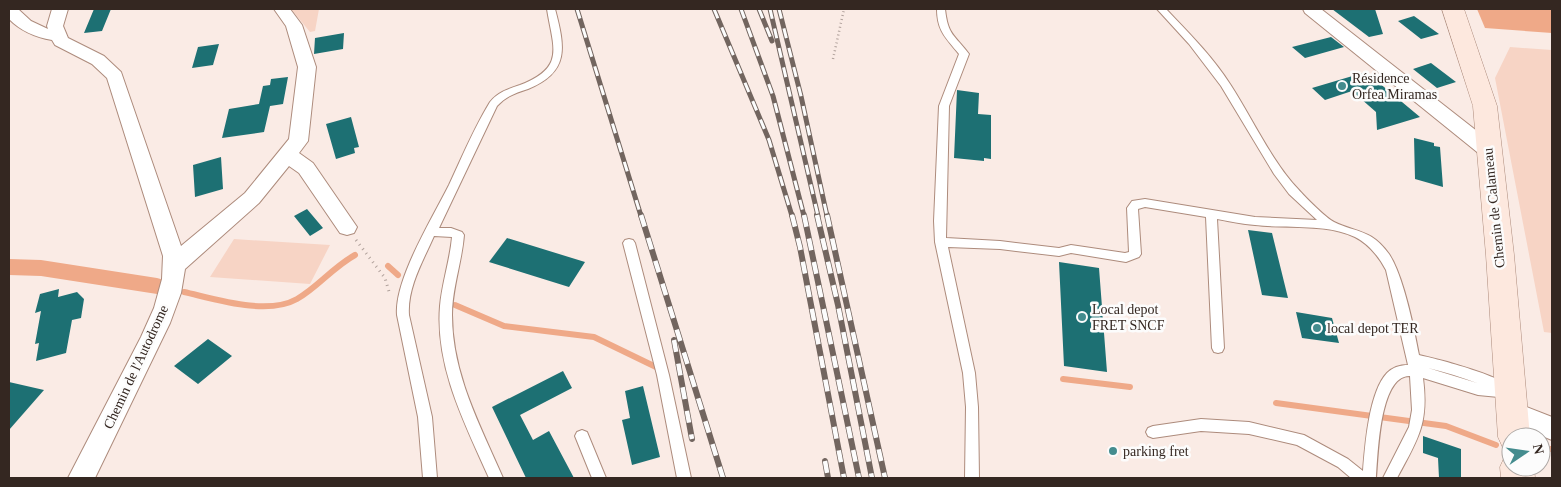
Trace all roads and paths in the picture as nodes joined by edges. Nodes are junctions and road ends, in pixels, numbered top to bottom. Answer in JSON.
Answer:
{"nodes":[{"id":1,"x":9,"y":9,"type":"edge"},
{"id":2,"x":60,"y":9,"type":"edge"},
{"id":3,"x":282,"y":9,"type":"edge"},
{"id":4,"x":551,"y":9,"type":"edge"},
{"id":5,"x":844,"y":9,"type":"edge"},
{"id":6,"x":941,"y":9,"type":"edge"},
{"id":7,"x":1161,"y":9,"type":"edge"},
{"id":8,"x":1311,"y":9,"type":"edge"},
{"id":9,"x":1453,"y":9,"type":"edge"},
{"id":10,"x":59,"y":35,"type":"junction"},
{"id":11,"x":833,"y":59,"type":"dead end"},
{"id":12,"x":1489,"y":151,"type":"junction"},
{"id":13,"x":287,"y":155,"type":"junction"},
{"id":14,"x":1211,"y":214,"type":"junction"},
{"id":15,"x":1329,"y":225,"type":"junction"},
{"id":16,"x":346,"y":227,"type":"joint"},
{"id":17,"x":430,"y":232,"type":"junction"},
{"id":18,"x":941,"y":242,"type":"junction"},
{"id":19,"x":629,"y":243,"type":"dead end"},
{"id":20,"x":174,"y":265,"type":"junction"},
{"id":21,"x":403,"y":315,"type":"junction"},
{"id":22,"x":1218,"y":348,"type":"dead end"},
{"id":23,"x":1415,"y":365,"type":"junction"},
{"id":24,"x":1511,"y":414,"type":"edge"},
{"id":25,"x":1552,"y":429,"type":"edge"},
{"id":26,"x":1153,"y":432,"type":"dead end"},
{"id":27,"x":582,"y":436,"type":"dead end"},
{"id":28,"x":82,"y":478,"type":"edge"},
{"id":29,"x":430,"y":478,"type":"edge"},
{"id":30,"x":496,"y":478,"type":"edge"},
{"id":31,"x":599,"y":478,"type":"edge"},
{"id":32,"x":684,"y":478,"type":"edge"},
{"id":33,"x":972,"y":478,"type":"edge"},
{"id":34,"x":1361,"y":478,"type":"edge"},
{"id":35,"x":1369,"y":478,"type":"edge"},
{"id":36,"x":1390,"y":478,"type":"edge"}],
"edges":[{"from":1,"to":10,"type":"street"},
{"from":2,"to":10,"type":"street"},
{"from":3,"to":13,"type":"street"},
{"from":4,"to":17,"type":"lane"},
{"from":5,"to":11,"type":"path"},
{"from":6,"to":18,"type":"lane"},
{"from":7,"to":15,"type":"lane"},
{"from":8,"to":12,"type":"street"},
{"from":9,"to":12,"type":"main road","name":"Chemin de Calameau"},
{"from":10,"to":20,"type":"street"},
{"from":12,"to":24,"type":"main road","name":"Chemin de Calameau"},
{"from":13,"to":16,"type":"street"},
{"from":13,"to":20,"type":"street"},
{"from":14,"to":15,"type":"lane"},
{"from":14,"to":18,"type":"lane"},
{"from":14,"to":22,"type":"lane"},
{"from":15,"to":23,"type":"lane"},
{"from":16,"to":21,"type":"path"},
{"from":17,"to":21,"type":"lane"},
{"from":17,"to":30,"type":"lane"},
{"from":18,"to":33,"type":"lane"},
{"from":19,"to":32,"type":"lane"},
{"from":20,"to":28,"type":"street","name":"Chemin de l'Autodrome"},
{"from":21,"to":29,"type":"lane"},
{"from":23,"to":24,"type":"lane"},
{"from":23,"to":35,"type":"lane"},
{"from":23,"to":36,"type":"lane"},
{"from":24,"to":25,"type":"street"},
{"from":26,"to":34,"type":"lane"},
{"from":27,"to":31,"type":"lane"}]}
